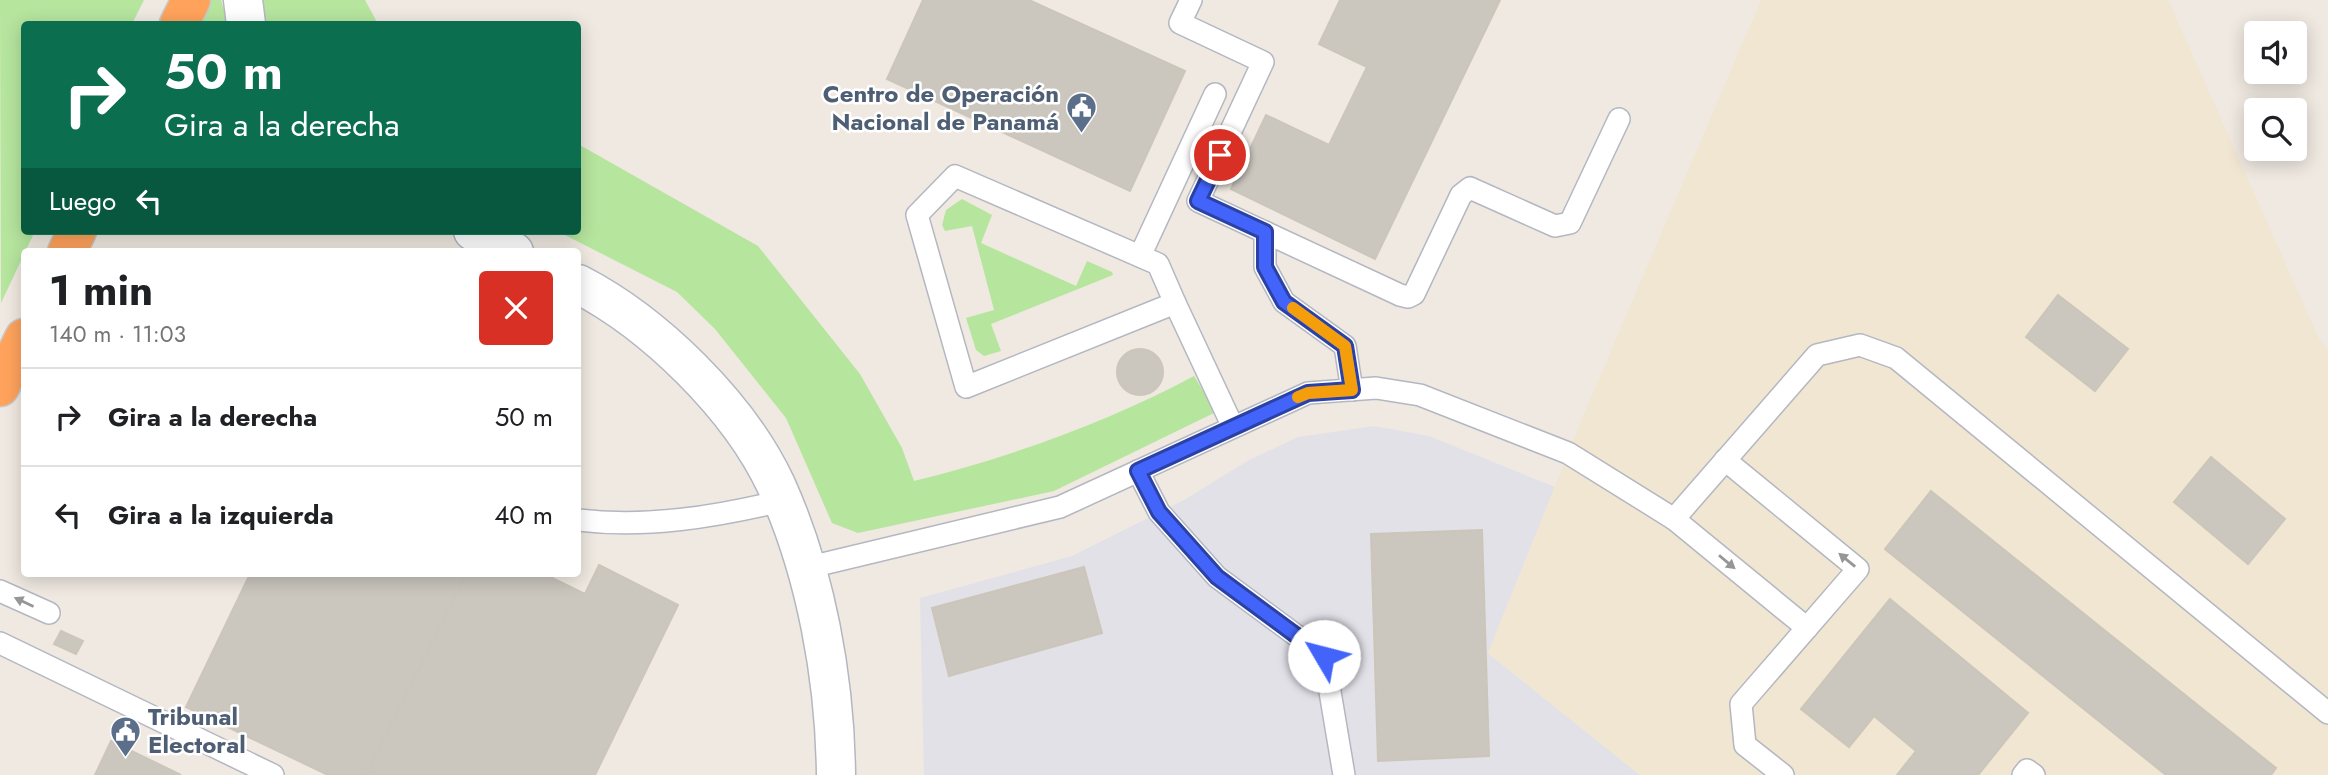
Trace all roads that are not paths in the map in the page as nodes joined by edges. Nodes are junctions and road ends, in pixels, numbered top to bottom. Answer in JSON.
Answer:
{"nodes":[{"id":1,"x":191,"y":0,"type":"edge"},
{"id":2,"x":243,"y":0,"type":"edge"},
{"id":3,"x":1191,"y":0,"type":"edge"},
{"id":4,"x":180,"y":21,"type":"edge"},
{"id":5,"x":246,"y":21,"type":"edge"},
{"id":6,"x":1215,"y":94,"type":"dead end"},
{"id":7,"x":1619,"y":119,"type":"dead end"},
{"id":8,"x":1265,"y":232,"type":"junction"},
{"id":9,"x":481,"y":235,"type":"edge"},
{"id":10,"x":506,"y":248,"type":"edge"},
{"id":11,"x":1140,"y":256,"type":"junction"},
{"id":12,"x":581,"y":286,"type":"edge"},
{"id":13,"x":1175,"y":303,"type":"junction"},
{"id":14,"x":21,"y":344,"type":"edge"},
{"id":15,"x":0,"y":387,"type":"edge"},
{"id":16,"x":1352,"y":390,"type":"junction"},
{"id":17,"x":1233,"y":427,"type":"junction"},
{"id":18,"x":1725,"y":460,"type":"junction"},
{"id":19,"x":1138,"y":471,"type":"junction"},
{"id":20,"x":781,"y":502,"type":"junction"},
{"id":21,"x":1674,"y":519,"type":"junction"},
{"id":22,"x":581,"y":520,"type":"edge"},
{"id":23,"x":806,"y":568,"type":"junction"},
{"id":24,"x":0,"y":591,"type":"edge"},
{"id":25,"x":49,"y":613,"type":"dead end"},
{"id":26,"x":1807,"y":628,"type":"junction"},
{"id":27,"x":0,"y":643,"type":"edge"},
{"id":28,"x":2328,"y":713,"type":"edge"},
{"id":29,"x":273,"y":775,"type":"edge"},
{"id":30,"x":836,"y":775,"type":"edge"},
{"id":31,"x":1343,"y":775,"type":"edge"},
{"id":32,"x":1783,"y":775,"type":"edge"},
{"id":33,"x":2023,"y":775,"type":"edge"},
{"id":34,"x":2034,"y":775,"type":"edge"}],
"edges":[{"from":1,"to":4,"type":"highway"},
{"from":2,"to":5,"type":"main road"},
{"from":3,"to":8,"type":"lane"},
{"from":6,"to":11,"type":"lane"},
{"from":7,"to":8,"type":"lane"},
{"from":8,"to":16,"type":"lane"},
{"from":9,"to":10,"type":"main road"},
{"from":11,"to":13,"type":"lane"},
{"from":11,"to":13,"type":"lane"},
{"from":12,"to":20,"type":"main road"},
{"from":13,"to":17,"type":"lane"},
{"from":14,"to":15,"type":"highway"},
{"from":16,"to":17,"type":"lane"},
{"from":16,"to":21,"type":"lane"},
{"from":17,"to":19,"type":"lane"},
{"from":18,"to":21,"type":"lane"},
{"from":26,"to":18,"type":"lane","one_way":true},
{"from":18,"to":28,"type":"lane"},
{"from":19,"to":23,"type":"lane"},
{"from":19,"to":31,"type":"lane"},
{"from":20,"to":22,"type":"lane"},
{"from":20,"to":23,"type":"main road"},
{"from":21,"to":26,"type":"lane","one_way":true},
{"from":23,"to":30,"type":"main road"},
{"from":25,"to":24,"type":"lane","one_way":true},
{"from":26,"to":32,"type":"lane"},
{"from":27,"to":29,"type":"lane"},
{"from":33,"to":34,"type":"lane"}]}
